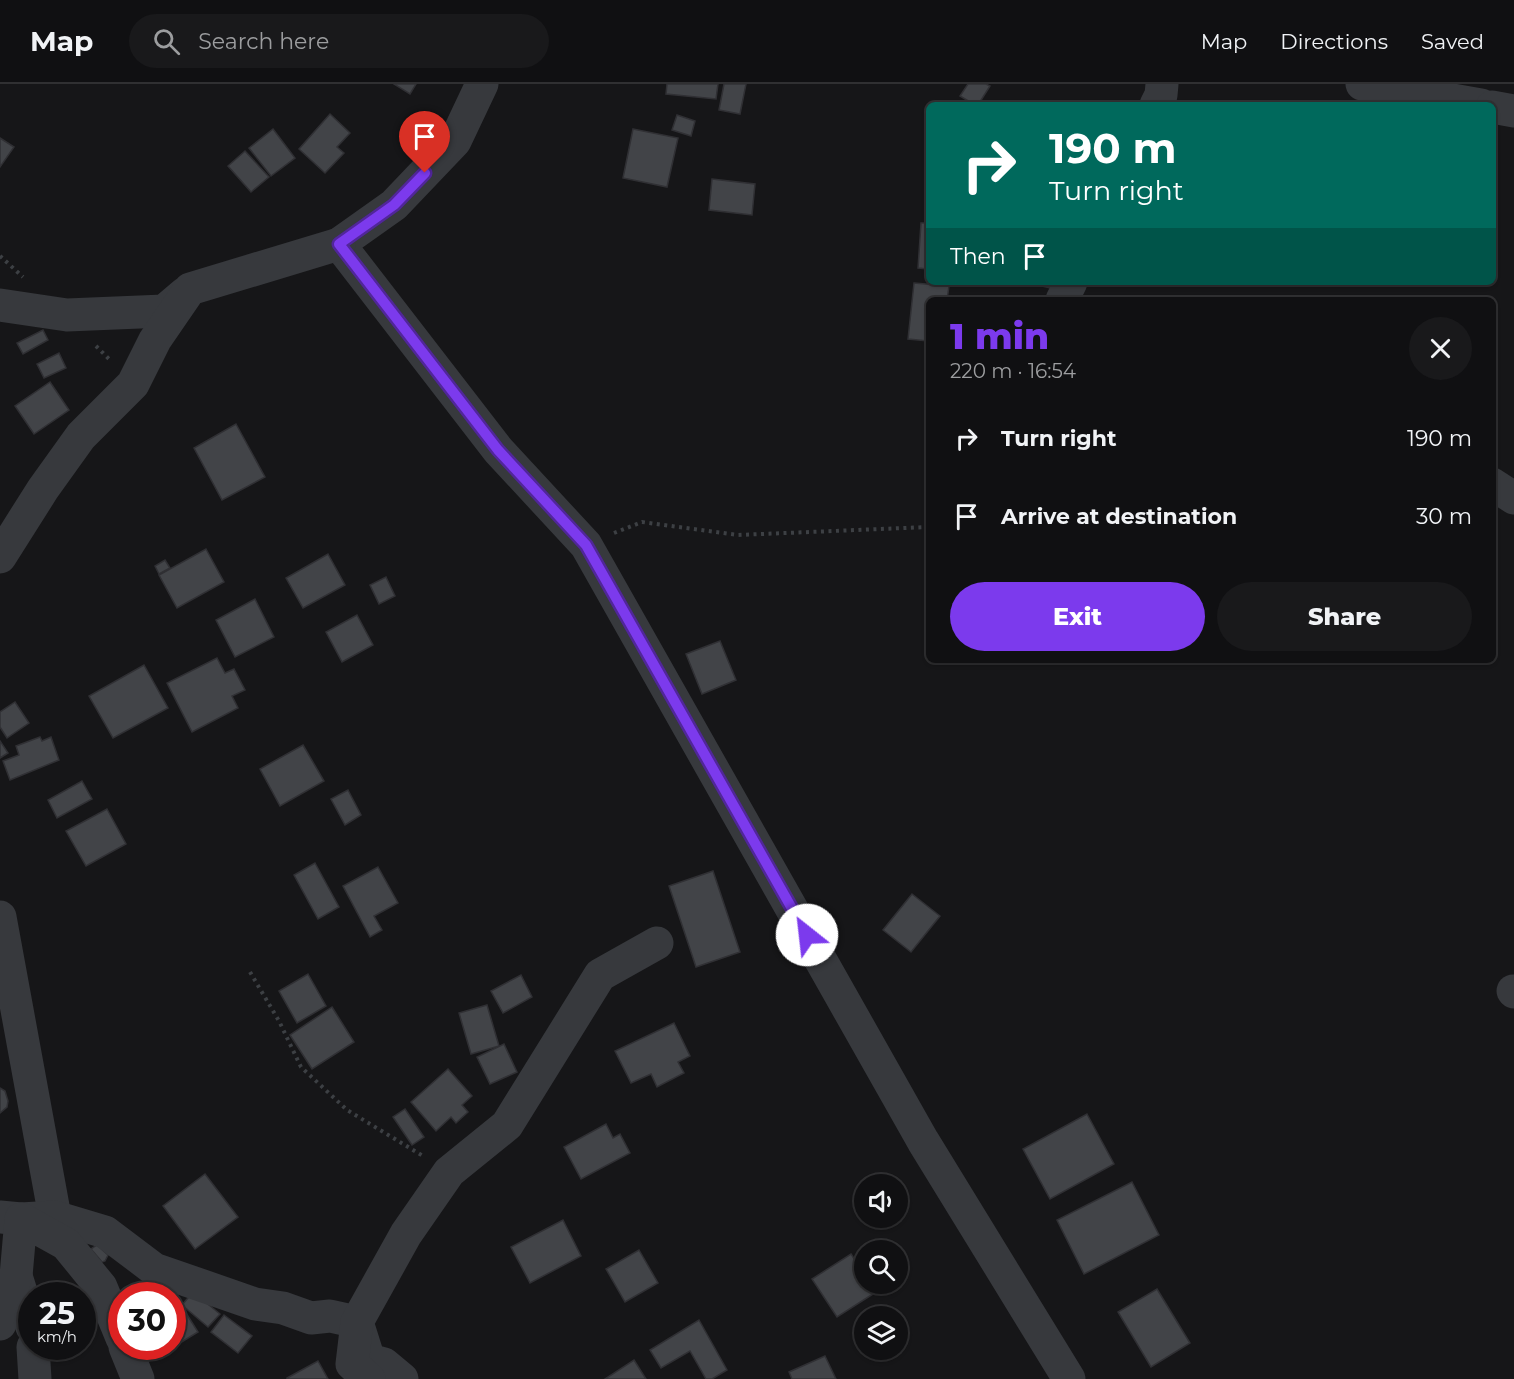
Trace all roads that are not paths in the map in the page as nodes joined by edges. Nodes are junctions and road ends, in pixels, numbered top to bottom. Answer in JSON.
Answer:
{"nodes":[{"id":1,"x":482,"y":84,"type":"edge"},
{"id":2,"x":1162,"y":84,"type":"edge"},
{"id":3,"x":1362,"y":84,"type":"edge"},
{"id":4,"x":1158,"y":102,"type":"edge"},
{"id":5,"x":1464,"y":102,"type":"edge"},
{"id":6,"x":1496,"y":108,"type":"edge"},
{"id":7,"x":1514,"y":111,"type":"edge"},
{"id":8,"x":339,"y":244,"type":"junction"},
{"id":9,"x":190,"y":290,"type":"junction"},
{"id":10,"x":0,"y":305,"type":"edge"},
{"id":11,"x":1496,"y":487,"type":"edge"},
{"id":12,"x":1514,"y":498,"type":"edge"},
{"id":13,"x":0,"y":557,"type":"edge"},
{"id":14,"x":0,"y":917,"type":"edge"},
{"id":15,"x":657,"y":943,"type":"dead end"},
{"id":16,"x":55,"y":1217,"type":"junction"},
{"id":17,"x":11,"y":1218,"type":"edge"},
{"id":18,"x":16,"y":1276,"type":"junction"},
{"id":19,"x":18,"y":1282,"type":"edge"},
{"id":20,"x":108,"y":1304,"type":"edge"},
{"id":21,"x":357,"y":1322,"type":"junction"},
{"id":22,"x":0,"y":1324,"type":"edge"},
{"id":23,"x":34,"y":1360,"type":"edge"},
{"id":24,"x":130,"y":1360,"type":"edge"},
{"id":25,"x":35,"y":1379,"type":"edge"},
{"id":26,"x":138,"y":1379,"type":"edge"},
{"id":27,"x":369,"y":1379,"type":"edge"},
{"id":28,"x":402,"y":1379,"type":"edge"},
{"id":29,"x":1069,"y":1379,"type":"edge"}],
"edges":[{"from":1,"to":8,"type":"street"},
{"from":2,"to":4,"type":"street"},
{"from":3,"to":5,"type":"street"},
{"from":6,"to":7,"type":"street"},
{"from":8,"to":9,"type":"street"},
{"from":8,"to":29,"type":"street"},
{"from":9,"to":10,"type":"street"},
{"from":9,"to":13,"type":"street"},
{"from":11,"to":12,"type":"street"},
{"from":14,"to":16,"type":"street"},
{"from":15,"to":21,"type":"street"},
{"from":16,"to":17,"type":"street"},
{"from":16,"to":21,"type":"street"},
{"from":17,"to":18,"type":"street"},
{"from":17,"to":20,"type":"street"},
{"from":18,"to":19,"type":"street"},
{"from":18,"to":22,"type":"street"},
{"from":21,"to":27,"type":"street"},
{"from":21,"to":28,"type":"street"},
{"from":23,"to":25,"type":"street"},
{"from":24,"to":26,"type":"street"}]}
